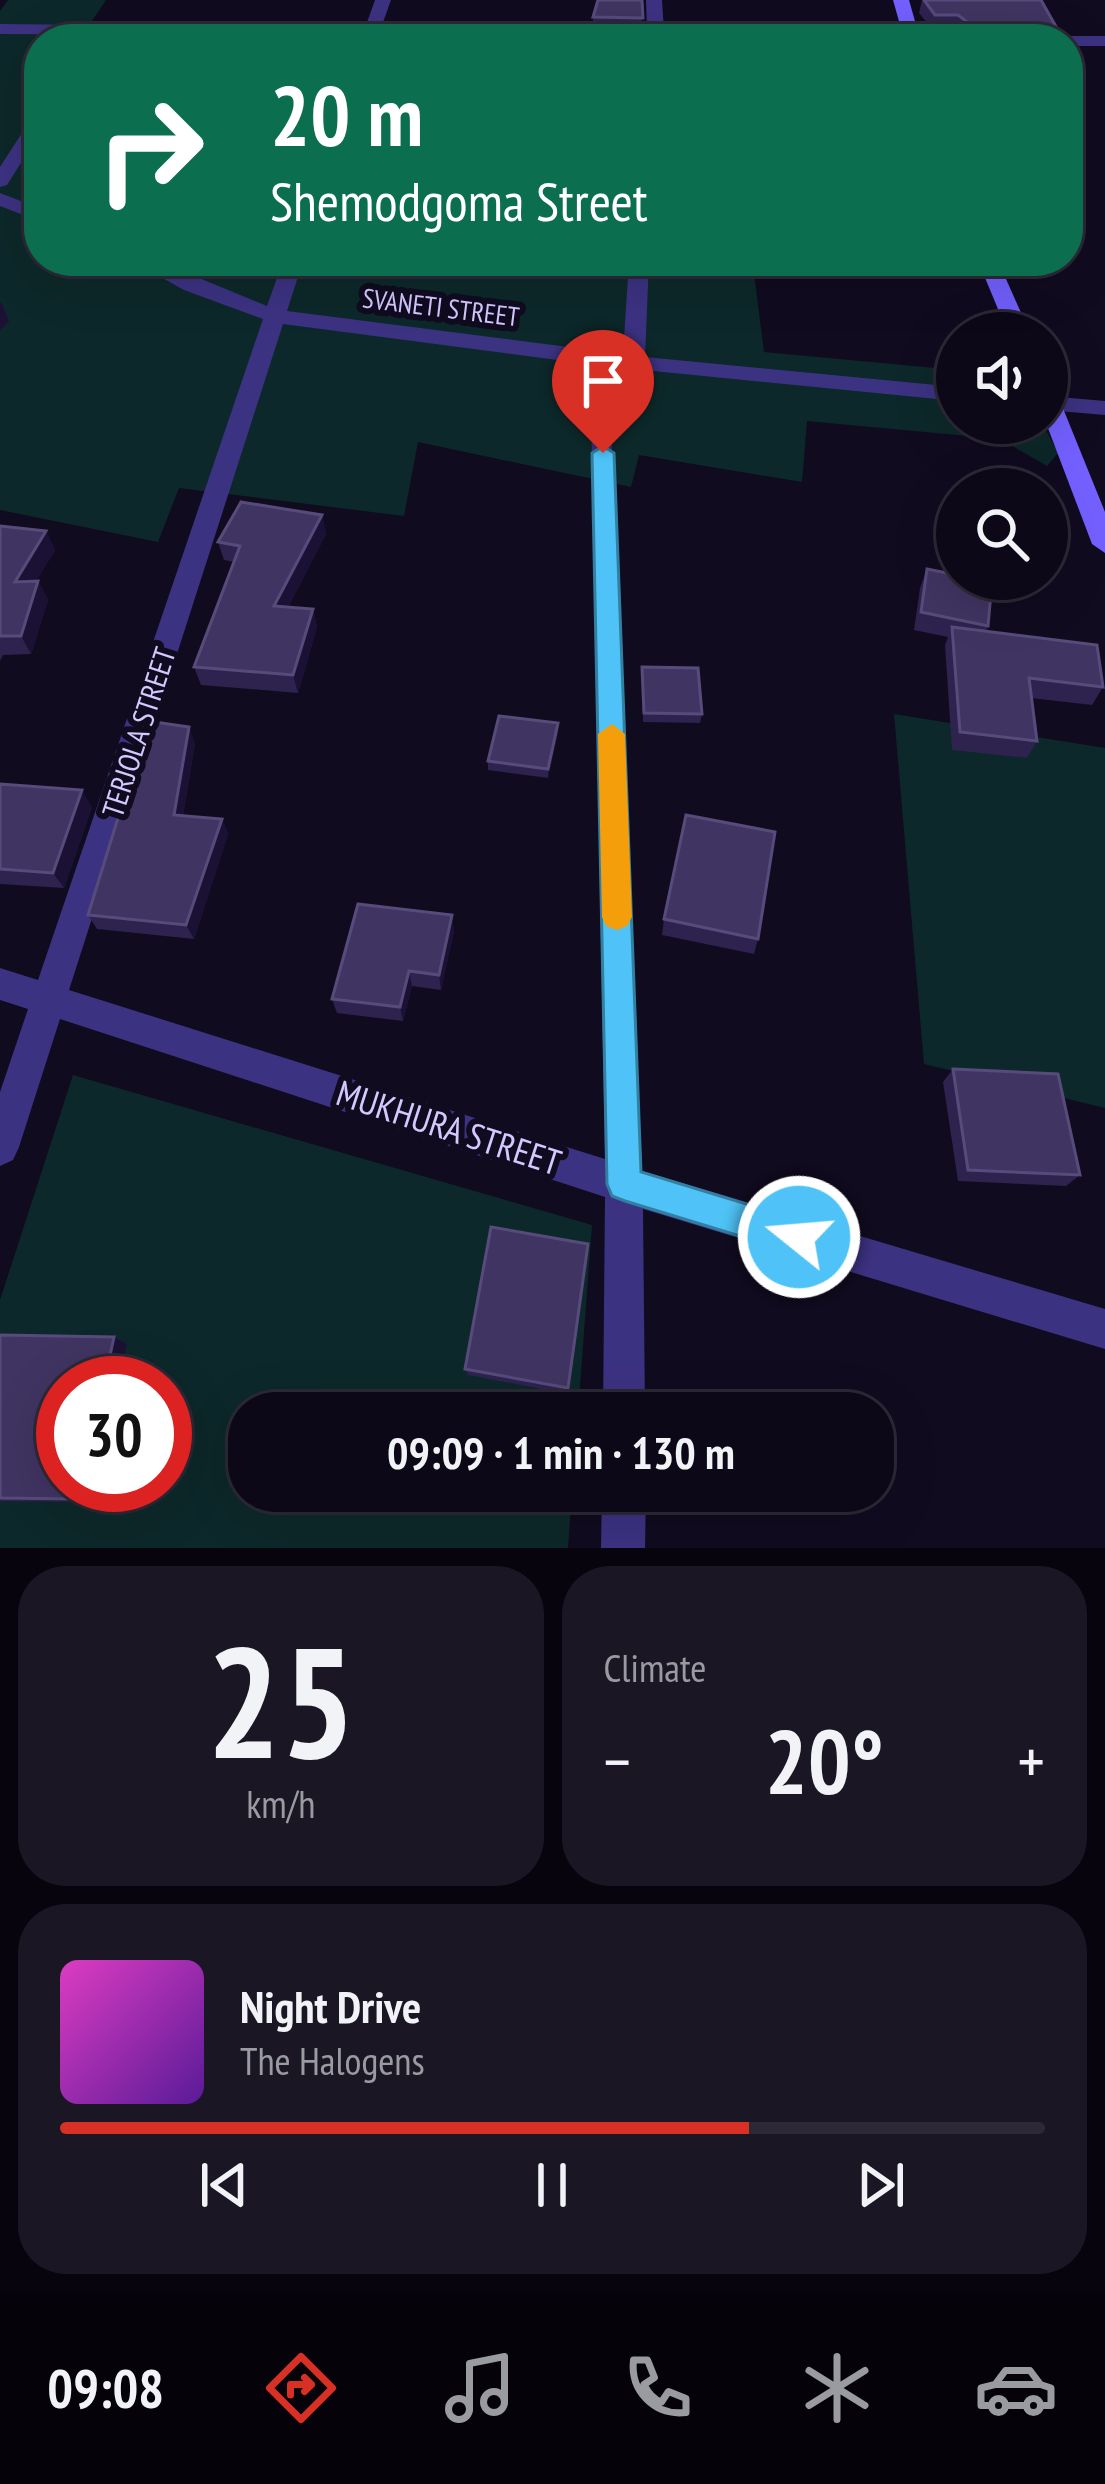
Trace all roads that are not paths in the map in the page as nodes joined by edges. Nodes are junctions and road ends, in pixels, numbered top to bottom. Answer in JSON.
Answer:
{"nodes":[{"id":1,"x":24,"y":143,"type":"edge"},
{"id":2,"x":0,"y":181,"type":"edge"},
{"id":3,"x":171,"y":276,"type":"edge"},
{"id":4,"x":287,"y":276,"type":"edge"},
{"id":5,"x":638,"y":276,"type":"edge"},
{"id":6,"x":994,"y":276,"type":"edge"},
{"id":7,"x":1010,"y":312,"type":"edge"},
{"id":8,"x":274,"y":316,"type":"junction"},
{"id":9,"x":634,"y":362,"type":"junction"},
{"id":10,"x":936,"y":392,"type":"edge"},
{"id":11,"x":1068,"y":403,"type":"edge"},
{"id":12,"x":602,"y":407,"type":"dead end"},
{"id":13,"x":1105,"y":408,"type":"edge"},
{"id":14,"x":1065,"y":444,"type":"edge"},
{"id":15,"x":1105,"y":544,"type":"edge"},
{"id":16,"x":0,"y":984,"type":"edge"},
{"id":17,"x":50,"y":999,"type":"junction"},
{"id":18,"x":0,"y":1147,"type":"edge"},
{"id":19,"x":625,"y":1184,"type":"junction"},
{"id":20,"x":1105,"y":1329,"type":"edge"},
{"id":21,"x":624,"y":1392,"type":"edge"},
{"id":22,"x":624,"y":1512,"type":"edge"},
{"id":23,"x":623,"y":1548,"type":"edge"}],
"edges":[{"from":1,"to":2,"type":"street"},
{"from":3,"to":8,"type":"street","name":"SVANETI STREET"},
{"from":4,"to":8,"type":"street","name":"TERJOLA STREET"},
{"from":5,"to":9,"type":"street"},
{"from":6,"to":7,"type":"street"},
{"from":8,"to":9,"type":"street","name":"SVANETI STREET"},
{"from":8,"to":17,"type":"street","name":"TERJOLA STREET"},
{"from":9,"to":10,"type":"street","name":"SVANETI STREET"},
{"from":11,"to":13,"type":"street"},
{"from":12,"to":19,"type":"street"},
{"from":14,"to":15,"type":"street"},
{"from":16,"to":17,"type":"street","name":"MUKHURA STREET"},
{"from":17,"to":18,"type":"street","name":"TERJOLA STREET"},
{"from":17,"to":19,"type":"street","name":"MUKHURA STREET"},
{"from":19,"to":20,"type":"street","name":"MUKHURA STREET"},
{"from":19,"to":21,"type":"street"},
{"from":22,"to":23,"type":"street"}]}
